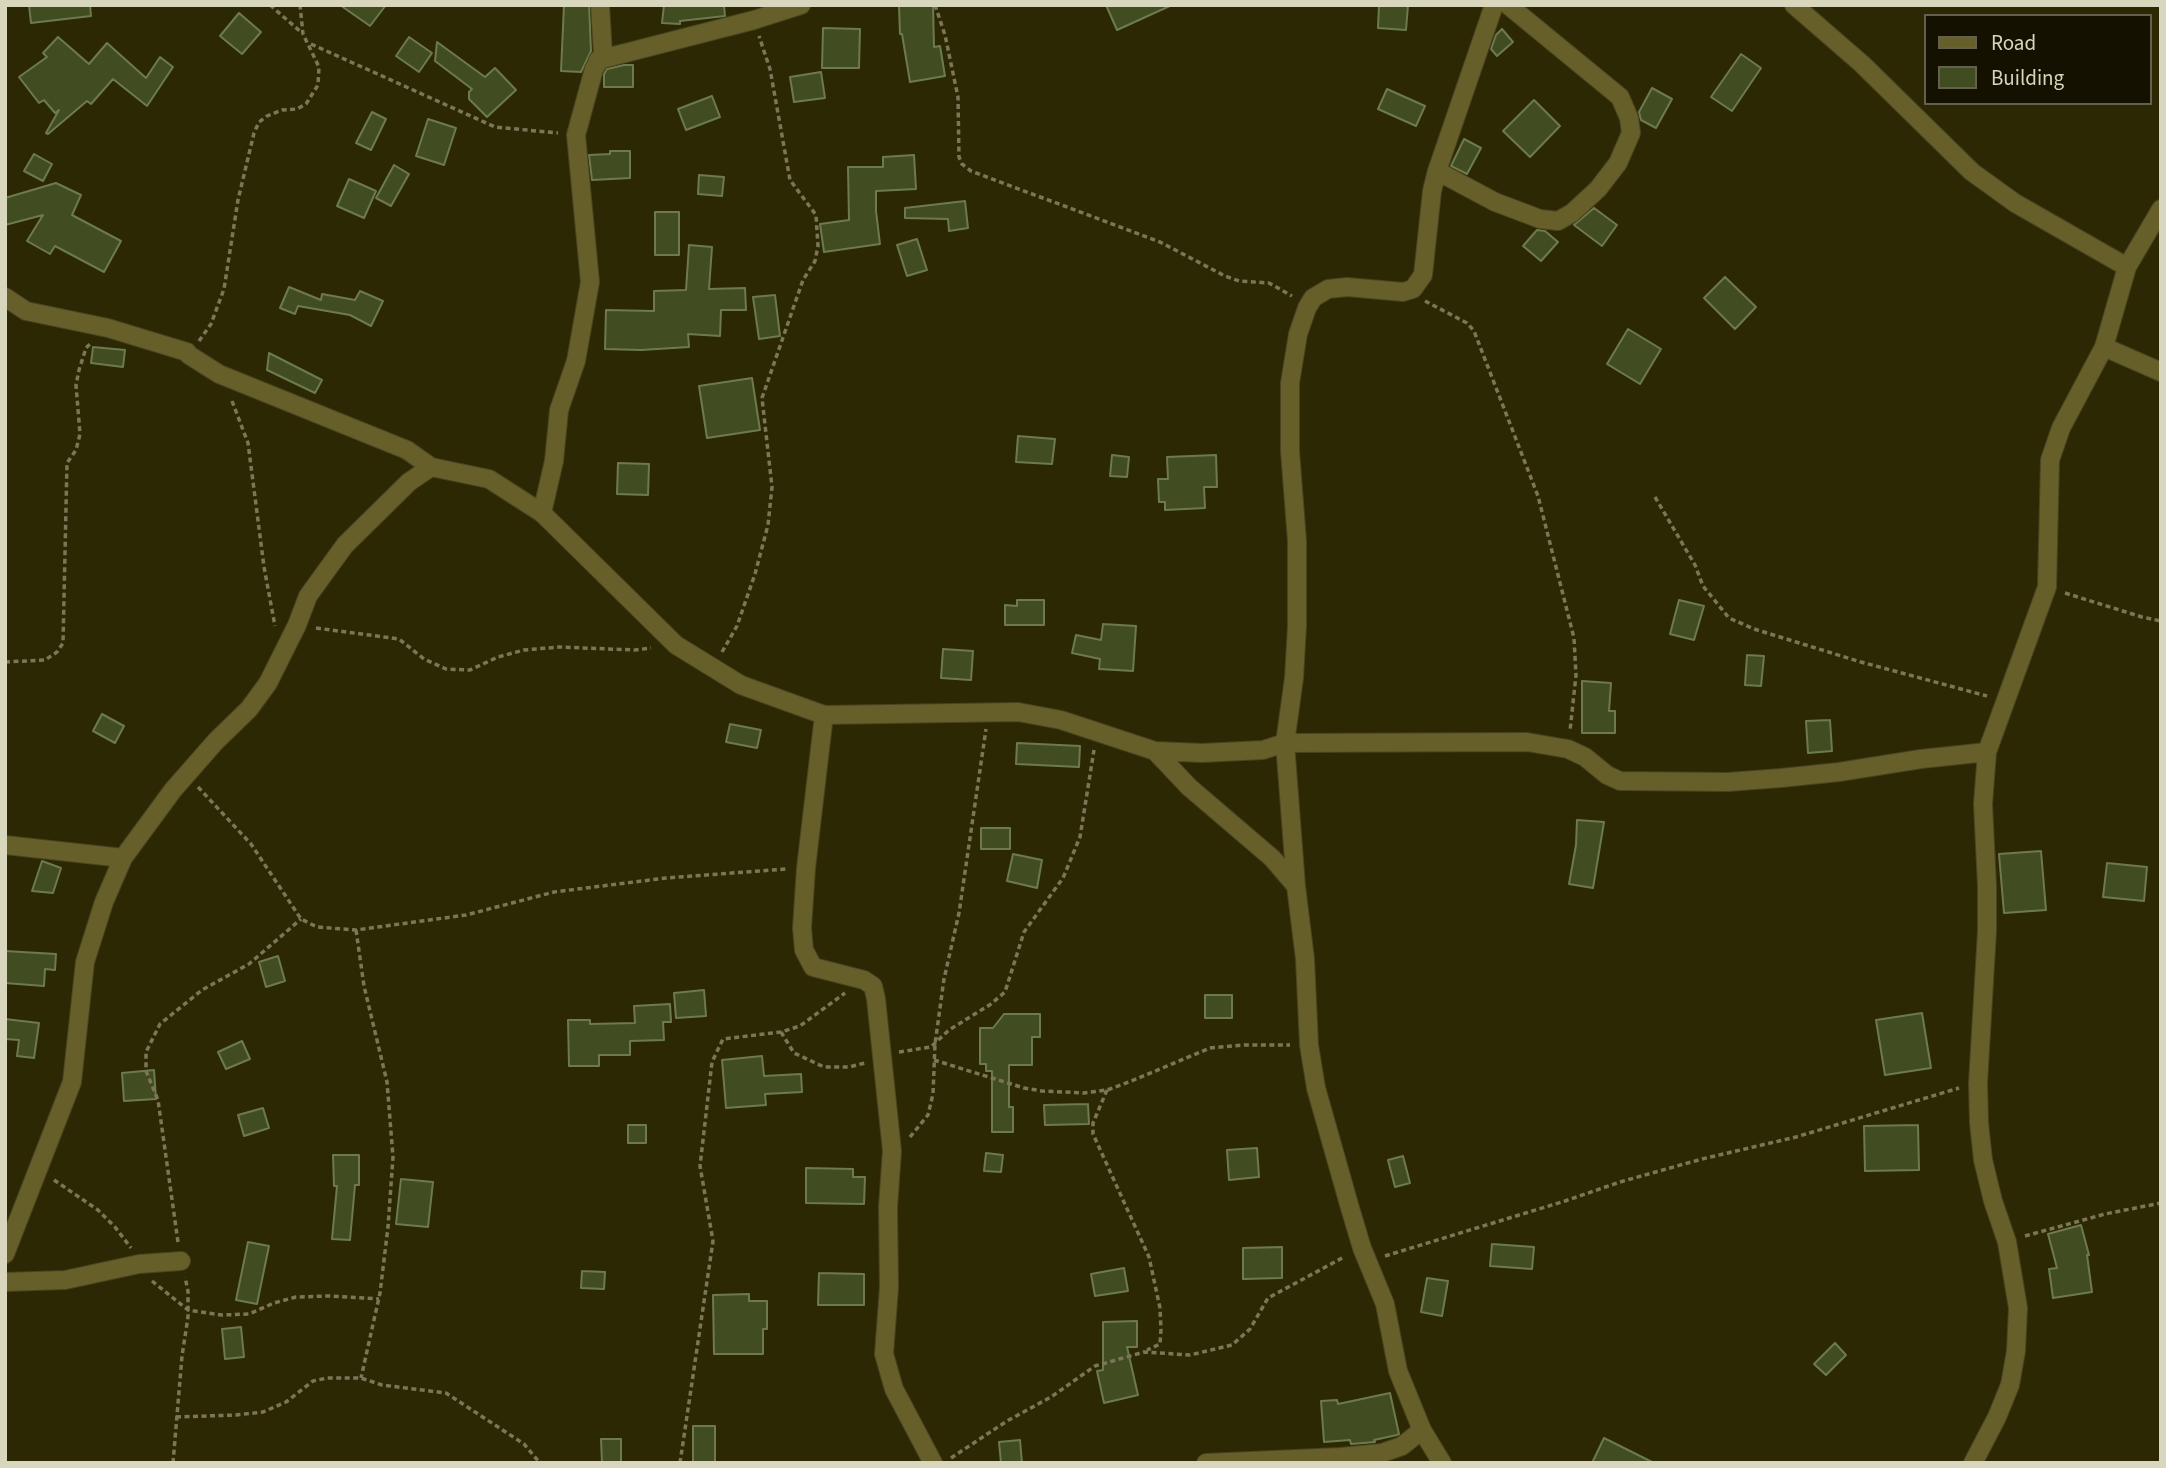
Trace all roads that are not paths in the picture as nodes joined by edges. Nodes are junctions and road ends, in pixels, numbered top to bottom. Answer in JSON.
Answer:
{"nodes":[{"id":1,"x":600,"y":5,"type":"edge"},
{"id":2,"x":801,"y":5,"type":"edge"},
{"id":3,"x":1494,"y":5,"type":"edge"},
{"id":4,"x":1508,"y":5,"type":"edge"},
{"id":5,"x":1794,"y":5,"type":"edge"},
{"id":6,"x":598,"y":60,"type":"junction"},
{"id":7,"x":1437,"y":171,"type":"junction"},
{"id":8,"x":2161,"y":209,"type":"edge"},
{"id":9,"x":2126,"y":267,"type":"junction"},
{"id":10,"x":5,"y":297,"type":"edge"},
{"id":11,"x":2104,"y":347,"type":"junction"},
{"id":12,"x":2161,"y":372,"type":"edge"},
{"id":13,"x":431,"y":467,"type":"junction"},
{"id":14,"x":542,"y":513,"type":"junction"},
{"id":15,"x":824,"y":715,"type":"junction"},
{"id":16,"x":1285,"y":743,"type":"junction"},
{"id":17,"x":1155,"y":751,"type":"junction"},
{"id":18,"x":1987,"y":752,"type":"junction"},
{"id":19,"x":5,"y":845,"type":"edge"},
{"id":20,"x":123,"y":858,"type":"junction"},
{"id":21,"x":1296,"y":886,"type":"junction"},
{"id":22,"x":5,"y":1254,"type":"edge"},
{"id":23,"x":181,"y":1261,"type":"road end"},
{"id":24,"x":5,"y":1282,"type":"edge"},
{"id":25,"x":1422,"y":1430,"type":"junction"},
{"id":26,"x":933,"y":1463,"type":"edge"},
{"id":27,"x":1206,"y":1463,"type":"edge"},
{"id":28,"x":1442,"y":1463,"type":"edge"},
{"id":29,"x":1973,"y":1463,"type":"edge"}],
"edges":[{"from":1,"to":6,"type":"street"},
{"from":2,"to":6,"type":"street"},
{"from":3,"to":7,"type":"street"},
{"from":4,"to":7,"type":"street"},
{"from":5,"to":9,"type":"street"},
{"from":6,"to":14,"type":"street"},
{"from":7,"to":16,"type":"street"},
{"from":8,"to":9,"type":"street"},
{"from":9,"to":11,"type":"street"},
{"from":10,"to":13,"type":"street"},
{"from":11,"to":12,"type":"street"},
{"from":11,"to":18,"type":"street"},
{"from":13,"to":14,"type":"street"},
{"from":13,"to":20,"type":"street"},
{"from":14,"to":15,"type":"street"},
{"from":15,"to":17,"type":"street"},
{"from":15,"to":26,"type":"street"},
{"from":16,"to":17,"type":"street"},
{"from":16,"to":18,"type":"street"},
{"from":16,"to":21,"type":"street"},
{"from":17,"to":21,"type":"street"},
{"from":18,"to":29,"type":"street"},
{"from":19,"to":20,"type":"street"},
{"from":20,"to":22,"type":"street"},
{"from":21,"to":25,"type":"street"},
{"from":23,"to":24,"type":"street"},
{"from":25,"to":27,"type":"street"},
{"from":25,"to":28,"type":"street"}]}
